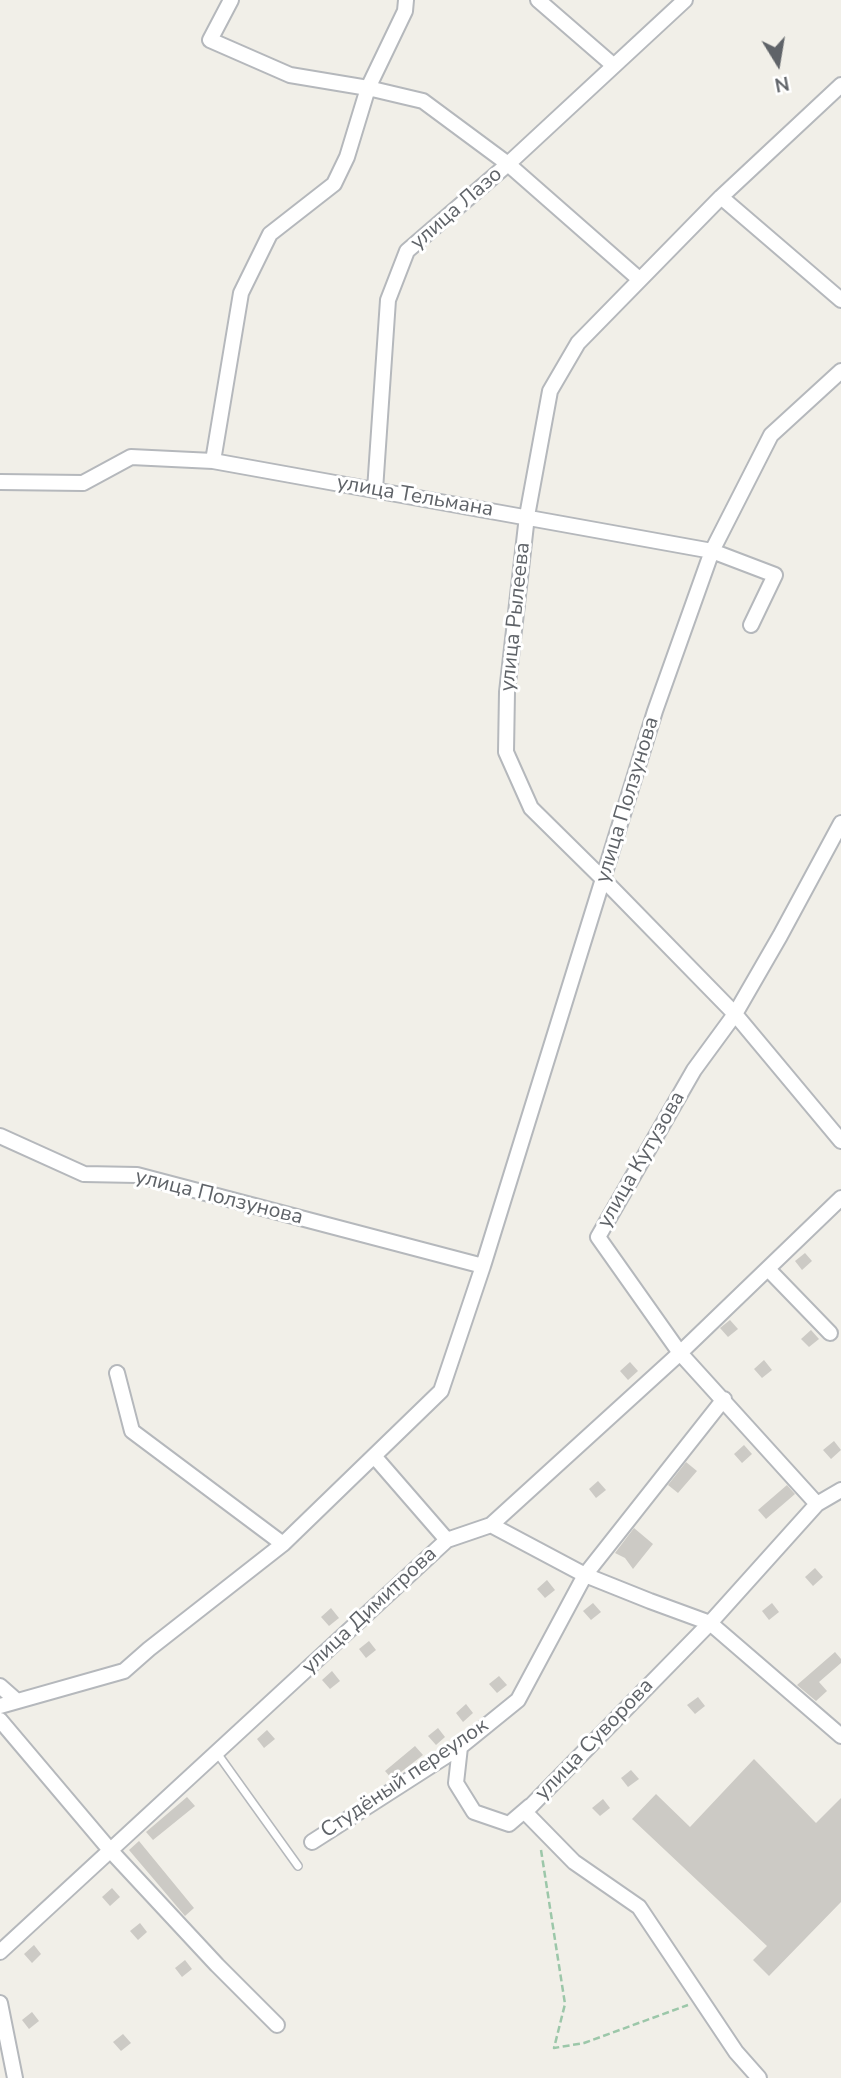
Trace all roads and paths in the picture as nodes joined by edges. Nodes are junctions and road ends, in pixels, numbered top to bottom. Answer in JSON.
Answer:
{"nodes":[{"id":1,"x":231,"y":0,"type":"edge"},
{"id":2,"x":406,"y":0,"type":"edge"},
{"id":3,"x":538,"y":0,"type":"edge"},
{"id":4,"x":685,"y":0,"type":"edge"},
{"id":5,"x":613,"y":65,"type":"junction"},
{"id":6,"x":841,"y":85,"type":"edge"},
{"id":7,"x":368,"y":88,"type":"junction"},
{"id":8,"x":508,"y":164,"type":"junction"},
{"id":9,"x":721,"y":197,"type":"junction"},
{"id":10,"x":639,"y":279,"type":"junction"},
{"id":11,"x":841,"y":300,"type":"edge"},
{"id":12,"x":841,"y":371,"type":"edge"},
{"id":13,"x":213,"y":461,"type":"junction"},
{"id":14,"x":0,"y":482,"type":"edge"},
{"id":15,"x":375,"y":490,"type":"junction"},
{"id":16,"x":527,"y":516,"type":"junction"},
{"id":17,"x":712,"y":551,"type":"junction"},
{"id":18,"x":751,"y":625,"type":"dead end"},
{"id":19,"x":841,"y":823,"type":"edge"},
{"id":20,"x":604,"y":880,"type":"junction"},
{"id":21,"x":735,"y":1014,"type":"junction"},
{"id":22,"x":0,"y":1136,"type":"edge"},
{"id":23,"x":841,"y":1141,"type":"edge"},
{"id":24,"x":841,"y":1198,"type":"edge"},
{"id":25,"x":483,"y":1266,"type":"junction"},
{"id":26,"x":768,"y":1269,"type":"junction"},
{"id":27,"x":830,"y":1333,"type":"dead end"},
{"id":28,"x":680,"y":1353,"type":"junction"},
{"id":29,"x":117,"y":1374,"type":"dead end"},
{"id":30,"x":724,"y":1399,"type":"junction"},
{"id":31,"x":374,"y":1456,"type":"junction"},
{"id":32,"x":841,"y":1490,"type":"edge"},
{"id":33,"x":817,"y":1504,"type":"junction"},
{"id":34,"x":491,"y":1525,"type":"junction"},
{"id":35,"x":447,"y":1540,"type":"junction"},
{"id":36,"x":283,"y":1544,"type":"junction"},
{"id":37,"x":585,"y":1575,"type":"junction"},
{"id":38,"x":710,"y":1623,"type":"junction"},
{"id":39,"x":0,"y":1686,"type":"edge"},
{"id":40,"x":18,"y":1701,"type":"junction"},
{"id":41,"x":0,"y":1706,"type":"edge"},
{"id":42,"x":0,"y":1720,"type":"edge"},
{"id":43,"x":841,"y":1736,"type":"edge"},
{"id":44,"x":460,"y":1747,"type":"junction"},
{"id":45,"x":216,"y":1753,"type":"junction"},
{"id":46,"x":533,"y":1803,"type":"junction"},
{"id":47,"x":537,"y":1825,"type":"junction"},
{"id":48,"x":312,"y":1842,"type":"dead end"},
{"id":49,"x":110,"y":1850,"type":"junction"},
{"id":50,"x":298,"y":1866,"type":"dead end"},
{"id":51,"x":0,"y":1952,"type":"edge"},
{"id":52,"x":701,"y":2000,"type":"junction"},
{"id":53,"x":0,"y":2003,"type":"edge"},
{"id":54,"x":277,"y":2025,"type":"dead end"},
{"id":55,"x":15,"y":2078,"type":"edge"},
{"id":56,"x":759,"y":2078,"type":"edge"}],
"edges":[{"from":1,"to":7,"type":"street"},
{"from":2,"to":7,"type":"street"},
{"from":3,"to":5,"type":"street"},
{"from":4,"to":5,"type":"street","name":"улица Лазо"},
{"from":5,"to":8,"type":"street","name":"улица Лазо"},
{"from":6,"to":9,"type":"street","name":"улица Рылеева"},
{"from":7,"to":8,"type":"street"},
{"from":7,"to":13,"type":"street"},
{"from":8,"to":10,"type":"street"},
{"from":8,"to":15,"type":"street","name":"улица Лазо"},
{"from":9,"to":10,"type":"street","name":"улица Рылеева"},
{"from":9,"to":11,"type":"street"},
{"from":10,"to":16,"type":"street","name":"улица Рылеева"},
{"from":12,"to":17,"type":"street","name":"улица Ползунова"},
{"from":13,"to":14,"type":"street","name":"улица Тельмана"},
{"from":13,"to":15,"type":"street","name":"улица Тельмана"},
{"from":15,"to":16,"type":"street","name":"улица Тельмана"},
{"from":16,"to":17,"type":"street","name":"улица Тельмана"},
{"from":16,"to":20,"type":"street","name":"улица Рылеева"},
{"from":17,"to":18,"type":"street","name":"улица Тельмана"},
{"from":17,"to":20,"type":"street","name":"улица Ползунова"},
{"from":19,"to":21,"type":"street","name":"улица Кутузова"},
{"from":20,"to":21,"type":"street","name":"улица Рылеева"},
{"from":20,"to":25,"type":"street","name":"улица Ползунова"},
{"from":21,"to":23,"type":"street","name":"улица Рылеева"},
{"from":21,"to":28,"type":"street","name":"улица Кутузова"},
{"from":22,"to":25,"type":"street","name":"улица Ползунова"},
{"from":24,"to":26,"type":"street","name":"улица Димитрова"},
{"from":25,"to":31,"type":"street","name":"улица Ползунова"},
{"from":26,"to":27,"type":"street"},
{"from":26,"to":28,"type":"street","name":"улица Димитрова"},
{"from":28,"to":30,"type":"street","name":"улица Кутузова"},
{"from":28,"to":34,"type":"street","name":"улица Димитрова"},
{"from":29,"to":36,"type":"street"},
{"from":30,"to":33,"type":"street","name":"улица Кутузова"},
{"from":30,"to":37,"type":"street","name":"Студёный переулок"},
{"from":31,"to":35,"type":"street"},
{"from":31,"to":36,"type":"street","name":"улица Ползунова"},
{"from":32,"to":33,"type":"street","name":"улица Суворова"},
{"from":33,"to":38,"type":"street","name":"улица Суворова"},
{"from":34,"to":35,"type":"street","name":"улица Димитрова"},
{"from":34,"to":37,"type":"street"},
{"from":35,"to":45,"type":"street","name":"улица Димитрова"},
{"from":36,"to":40,"type":"street","name":"улица Ползунова"},
{"from":37,"to":38,"type":"street"},
{"from":37,"to":44,"type":"street","name":"Студёный переулок"},
{"from":38,"to":43,"type":"street"},
{"from":38,"to":46,"type":"street","name":"улица Суворова"},
{"from":39,"to":40,"type":"street"},
{"from":40,"to":41,"type":"street","name":"улица Ползунова"},
{"from":42,"to":49,"type":"street"},
{"from":44,"to":46,"type":"street"},
{"from":44,"to":48,"type":"street","name":"Студёный переулок"},
{"from":45,"to":49,"type":"street","name":"улица Димитрова"},
{"from":45,"to":50,"type":"lane"},
{"from":46,"to":47,"type":"street","name":"улица Суворова"},
{"from":47,"to":52,"type":"street","name":"улица Суворова"},
{"from":47,"to":52,"type":"path"},
{"from":49,"to":51,"type":"street","name":"улица Димитрова"},
{"from":49,"to":54,"type":"street"},
{"from":52,"to":56,"type":"street","name":"улица Суворова"},
{"from":53,"to":55,"type":"street"}]}
